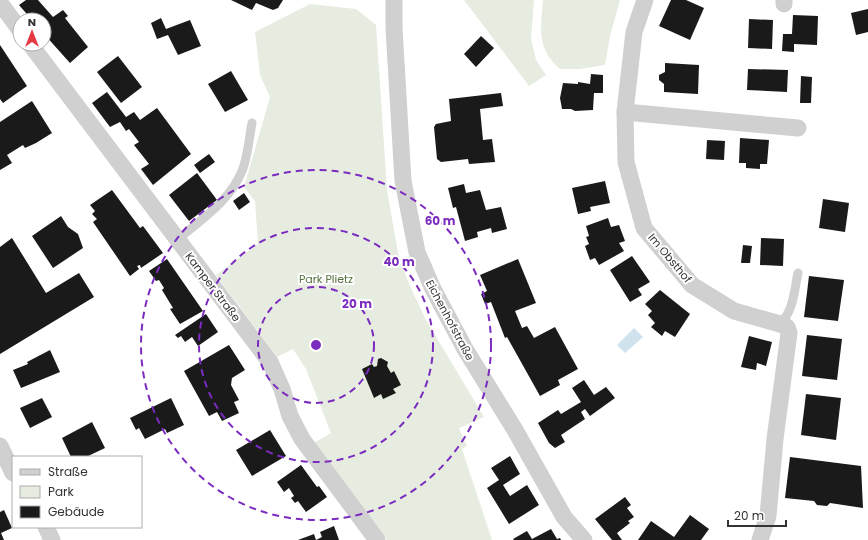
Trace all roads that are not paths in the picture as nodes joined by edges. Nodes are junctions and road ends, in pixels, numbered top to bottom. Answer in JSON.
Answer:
{"nodes":[{"id":1,"x":394,"y":0,"type":"edge"},
{"id":2,"x":645,"y":0,"type":"edge"},
{"id":3,"x":0,"y":3,"type":"edge"},
{"id":4,"x":12,"y":19,"type":"edge"},
{"id":5,"x":36,"y":52,"type":"edge"},
{"id":6,"x":625,"y":112,"type":"junction"},
{"id":7,"x":252,"y":123,"type":"dead end"},
{"id":8,"x":798,"y":128,"type":"dead end"},
{"id":9,"x":177,"y":240,"type":"junction"},
{"id":10,"x":798,"y":273,"type":"dead end"},
{"id":11,"x":780,"y":324,"type":"junction"},
{"id":12,"x":0,"y":446,"type":"edge"},
{"id":13,"x":12,"y":471,"type":"edge"},
{"id":14,"x":46,"y":528,"type":"edge"},
{"id":15,"x":52,"y":540,"type":"edge"},
{"id":16,"x":377,"y":540,"type":"edge"},
{"id":17,"x":584,"y":540,"type":"edge"},
{"id":18,"x":760,"y":540,"type":"edge"}],
"edges":[{"from":1,"to":17,"type":"street","name":"Eichenhofstraße"},
{"from":2,"to":6,"type":"street","name":"Im Obsthof"},
{"from":3,"to":4,"type":"street"},
{"from":5,"to":9,"type":"street","name":"Kamper Straße"},
{"from":6,"to":8,"type":"street"},
{"from":6,"to":11,"type":"street","name":"Im Obsthof"},
{"from":7,"to":9,"type":"lane"},
{"from":9,"to":16,"type":"street","name":"Kamper Straße"},
{"from":10,"to":11,"type":"lane"},
{"from":11,"to":18,"type":"street"},
{"from":12,"to":13,"type":"street"},
{"from":14,"to":15,"type":"street"}]}
